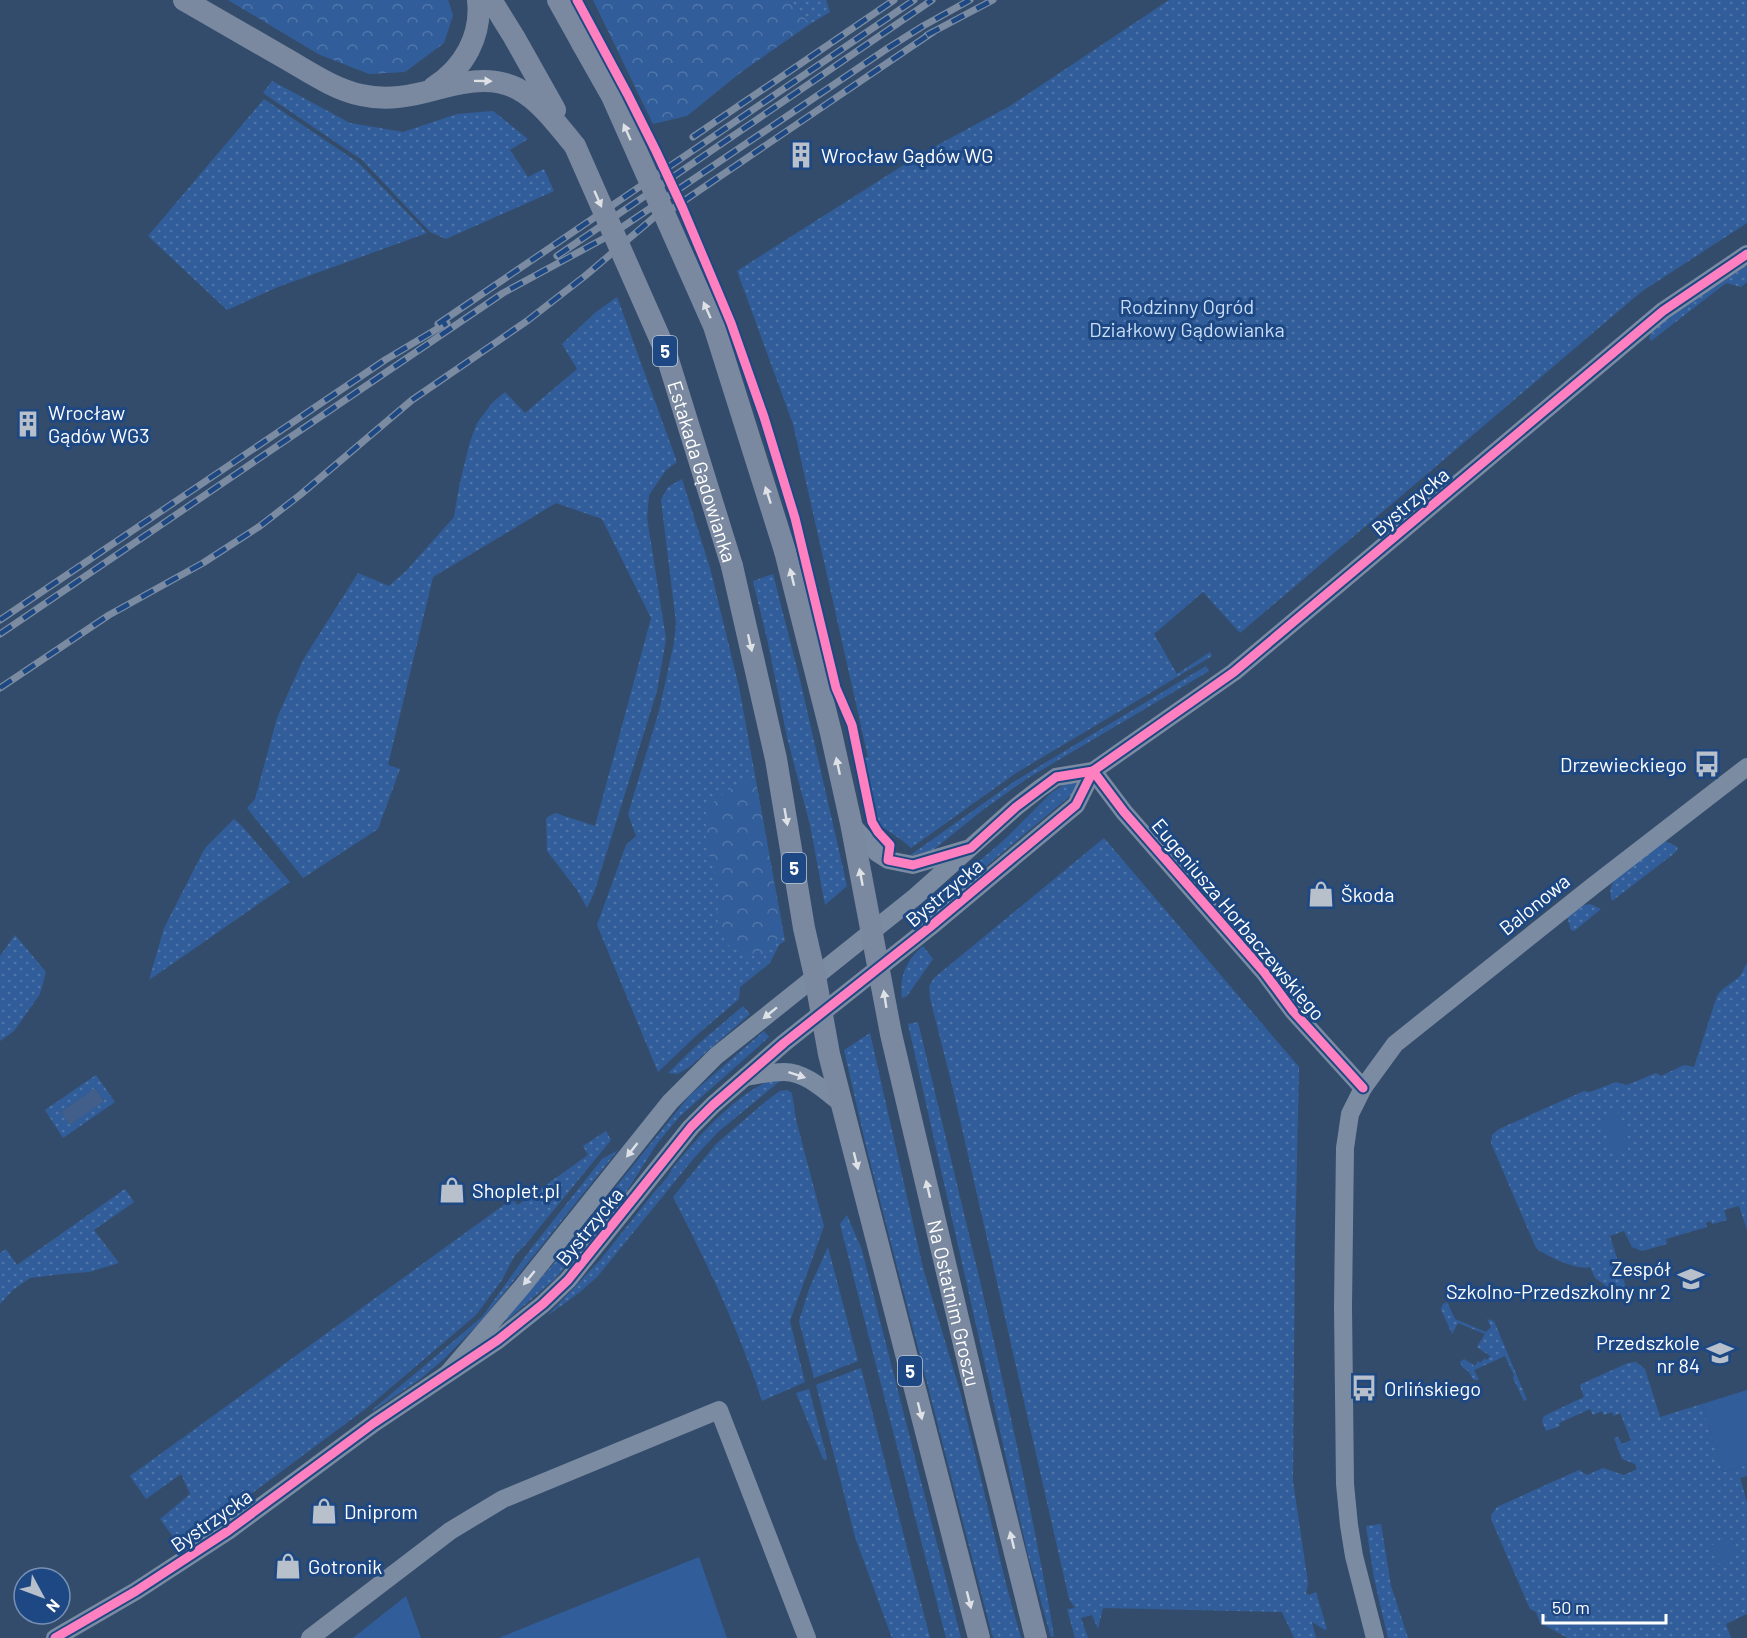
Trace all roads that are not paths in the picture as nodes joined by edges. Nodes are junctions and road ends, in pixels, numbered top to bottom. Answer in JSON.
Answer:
{"nodes":[{"id":1,"x":184,"y":0,"type":"edge"},
{"id":2,"x":478,"y":0,"type":"edge"},
{"id":3,"x":491,"y":0,"type":"edge"},
{"id":4,"x":558,"y":0,"type":"edge"},
{"id":5,"x":426,"y":92,"type":"junction"},
{"id":6,"x":575,"y":146,"type":"junction"},
{"id":7,"x":1747,"y":254,"type":"edge"},
{"id":8,"x":1747,"y":767,"type":"edge"},
{"id":9,"x":1093,"y":771,"type":"junction"},
{"id":10,"x":851,"y":823,"type":"junction"},
{"id":11,"x":971,"y":848,"type":"junction"},
{"id":12,"x":872,"y":931,"type":"junction"},
{"id":13,"x":879,"y":968,"type":"junction"},
{"id":14,"x":815,"y":976,"type":"junction"},
{"id":15,"x":822,"y":1013,"type":"junction"},
{"id":16,"x":744,"y":1078,"type":"junction"},
{"id":17,"x":1363,"y":1088,"type":"junction"},
{"id":18,"x":842,"y":1104,"type":"junction"},
{"id":19,"x":579,"y":1217,"type":"junction"},
{"id":20,"x":602,"y":1238,"type":"junction"},
{"id":21,"x":447,"y":1373,"type":"junction"},
{"id":22,"x":55,"y":1638,"type":"edge"},
{"id":23,"x":310,"y":1638,"type":"edge"},
{"id":24,"x":807,"y":1638,"type":"edge"},
{"id":25,"x":979,"y":1638,"type":"edge"},
{"id":26,"x":1036,"y":1638,"type":"edge"},
{"id":27,"x":1375,"y":1638,"type":"edge"}],
"edges":[{"from":1,"to":5,"type":"main road"},
{"from":2,"to":5,"type":"main road"},
{"from":3,"to":6,"type":"main road","name":"Estakada Gądowianka","number":"5"},
{"from":10,"to":4,"type":"main road","one_way":true,"bridge":true},
{"from":5,"to":6,"type":"main road","one_way":true},
{"from":6,"to":14,"type":"main road","name":"Estakada Gądowianka","number":"5","one_way":true,"bridge":true},
{"from":7,"to":9,"type":"street","name":"Bystrzycka"},
{"from":8,"to":17,"type":"street","name":"Balonowa"},
{"from":9,"to":11,"type":"street","name":"Bystrzycka"},
{"from":9,"to":13,"type":"street","name":"Bystrzycka"},
{"from":9,"to":17,"type":"street","name":"Eugeniusza Horbaczewskiego"},
{"from":10,"to":11,"type":"street"},
{"from":12,"to":10,"type":"main road","one_way":true},
{"from":11,"to":12,"type":"street","name":"Bystrzycka"},
{"from":12,"to":13,"type":"main road"},
{"from":12,"to":14,"type":"street","name":"Bystrzycka"},
{"from":13,"to":15,"type":"street","name":"Bystrzycka"},
{"from":26,"to":13,"type":"main road","name":"Na Ostatnim Groszu","one_way":true},
{"from":14,"to":15,"type":"main road","number":"5"},
{"from":14,"to":19,"type":"street","name":"Bystrzycka","one_way":true},
{"from":15,"to":16,"type":"street","name":"Bystrzycka"},
{"from":15,"to":18,"type":"main road","number":"5"},
{"from":16,"to":18,"type":"street","one_way":true},
{"from":16,"to":20,"type":"street","name":"Bystrzycka"},
{"from":17,"to":27,"type":"street"},
{"from":18,"to":25,"type":"main road","number":"5","one_way":true},
{"from":19,"to":20,"type":"street"},
{"from":19,"to":21,"type":"street","name":"Bystrzycka","one_way":true},
{"from":20,"to":21,"type":"street","name":"Bystrzycka"},
{"from":21,"to":22,"type":"street","name":"Bystrzycka"},
{"from":23,"to":24,"type":"street"}]}
